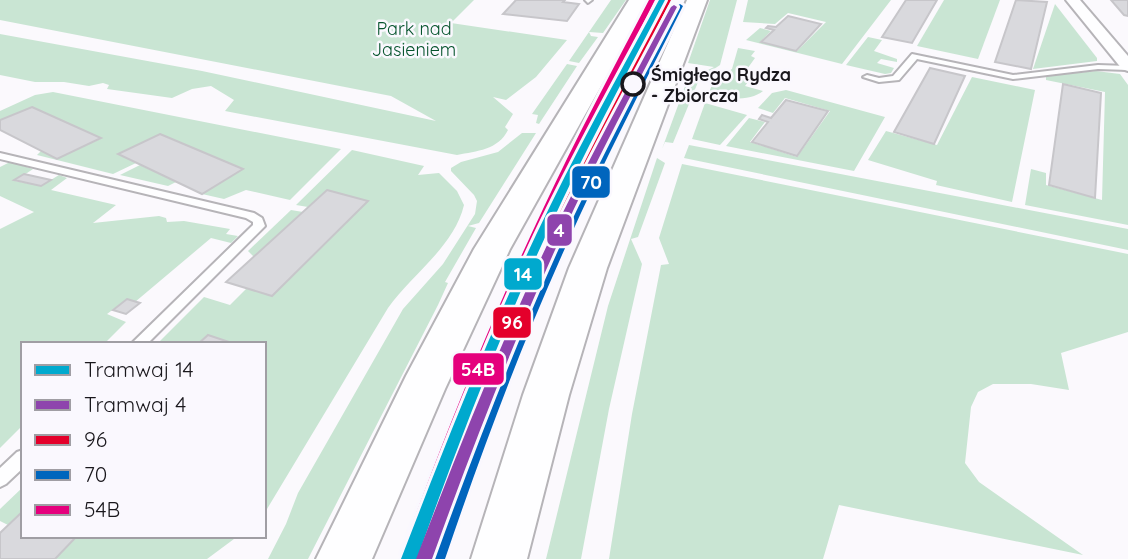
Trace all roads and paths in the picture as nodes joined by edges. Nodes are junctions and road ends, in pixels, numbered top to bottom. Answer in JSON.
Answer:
{"nodes":[{"id":1,"x":639,"y":0,"type":"edge"},
{"id":2,"x":668,"y":0,"type":"edge"},
{"id":3,"x":697,"y":0,"type":"edge"},
{"id":4,"x":1073,"y":0,"type":"edge"},
{"id":5,"x":1128,"y":67,"type":"edge"},
{"id":6,"x":867,"y":77,"type":"dead end"},
{"id":7,"x":0,"y":156,"type":"edge"},
{"id":8,"x":140,"y":342,"type":"edge"},
{"id":9,"x":21,"y":459,"type":"edge"},
{"id":10,"x":0,"y":479,"type":"edge"},
{"id":11,"x":344,"y":559,"type":"edge"},
{"id":12,"x":422,"y":559,"type":"edge"},
{"id":13,"x":499,"y":559,"type":"edge"}],
"edges":[{"from":1,"to":11,"type":"main road"},
{"from":2,"to":12,"type":"lane"},
{"from":3,"to":13,"type":"main road"},
{"from":4,"to":5,"type":"street"},
{"from":5,"to":6,"type":"lane"},
{"from":7,"to":8,"type":"lane"},
{"from":9,"to":10,"type":"lane"}]}
